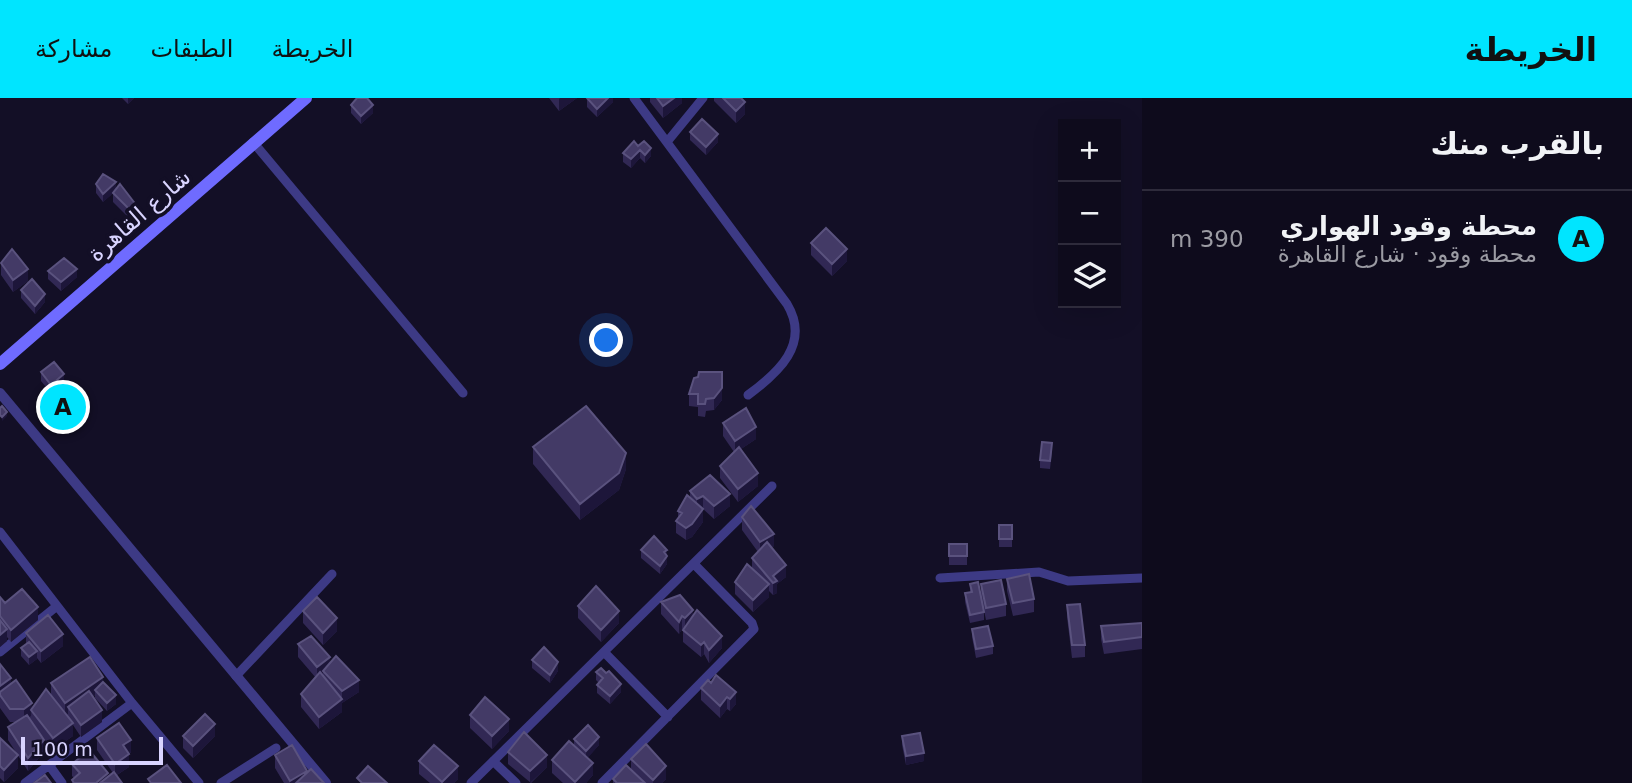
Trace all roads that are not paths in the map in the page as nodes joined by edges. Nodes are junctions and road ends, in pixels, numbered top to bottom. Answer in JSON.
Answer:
{"nodes":[{"id":1,"x":306,"y":98,"type":"edge"},
{"id":2,"x":634,"y":98,"type":"edge"},
{"id":3,"x":703,"y":98,"type":"edge"},
{"id":4,"x":253,"y":142,"type":"junction"},
{"id":5,"x":667,"y":142,"type":"junction"},
{"id":6,"x":0,"y":364,"type":"edge"},
{"id":7,"x":0,"y":393,"type":"edge"},
{"id":8,"x":463,"y":393,"type":"dead end"},
{"id":9,"x":748,"y":395,"type":"dead end"},
{"id":10,"x":772,"y":486,"type":"dead end"},
{"id":11,"x":1,"y":537,"type":"edge"},
{"id":12,"x":694,"y":564,"type":"junction"},
{"id":13,"x":332,"y":574,"type":"dead end"},
{"id":14,"x":940,"y":578,"type":"dead end"},
{"id":15,"x":1142,"y":579,"type":"edge"},
{"id":16,"x":57,"y":606,"type":"junction"},
{"id":17,"x":0,"y":652,"type":"edge"},
{"id":18,"x":604,"y":652,"type":"junction"},
{"id":19,"x":236,"y":676,"type":"junction"},
{"id":20,"x":132,"y":703,"type":"junction"},
{"id":21,"x":668,"y":717,"type":"junction"},
{"id":22,"x":276,"y":748,"type":"dead end"},
{"id":23,"x":493,"y":761,"type":"junction"},
{"id":24,"x":49,"y":765,"type":"junction"},
{"id":25,"x":25,"y":783,"type":"edge"},
{"id":26,"x":62,"y":783,"type":"edge"},
{"id":27,"x":200,"y":783,"type":"edge"},
{"id":28,"x":221,"y":783,"type":"edge"},
{"id":29,"x":326,"y":783,"type":"edge"},
{"id":30,"x":471,"y":783,"type":"edge"},
{"id":31,"x":516,"y":783,"type":"edge"},
{"id":32,"x":602,"y":783,"type":"edge"}],
"edges":[{"from":1,"to":4,"type":"main road","name":"شارع القاهرة"},
{"from":2,"to":5,"type":"street"},
{"from":3,"to":5,"type":"street"},
{"from":4,"to":6,"type":"main road","name":"شارع القاهرة"},
{"from":4,"to":8,"type":"street"},
{"from":5,"to":9,"type":"street"},
{"from":7,"to":19,"type":"street"},
{"from":10,"to":12,"type":"street"},
{"from":11,"to":16,"type":"street"},
{"from":12,"to":18,"type":"street"},
{"from":12,"to":21,"type":"street"},
{"from":13,"to":19,"type":"street"},
{"from":14,"to":15,"type":"street"},
{"from":16,"to":17,"type":"street"},
{"from":16,"to":20,"type":"street"},
{"from":18,"to":21,"type":"street"},
{"from":18,"to":23,"type":"street"},
{"from":19,"to":29,"type":"street"},
{"from":20,"to":24,"type":"street"},
{"from":20,"to":27,"type":"street"},
{"from":21,"to":32,"type":"street"},
{"from":22,"to":28,"type":"street"},
{"from":23,"to":30,"type":"street"},
{"from":23,"to":31,"type":"street"},
{"from":24,"to":25,"type":"street"},
{"from":24,"to":26,"type":"street"}]}
